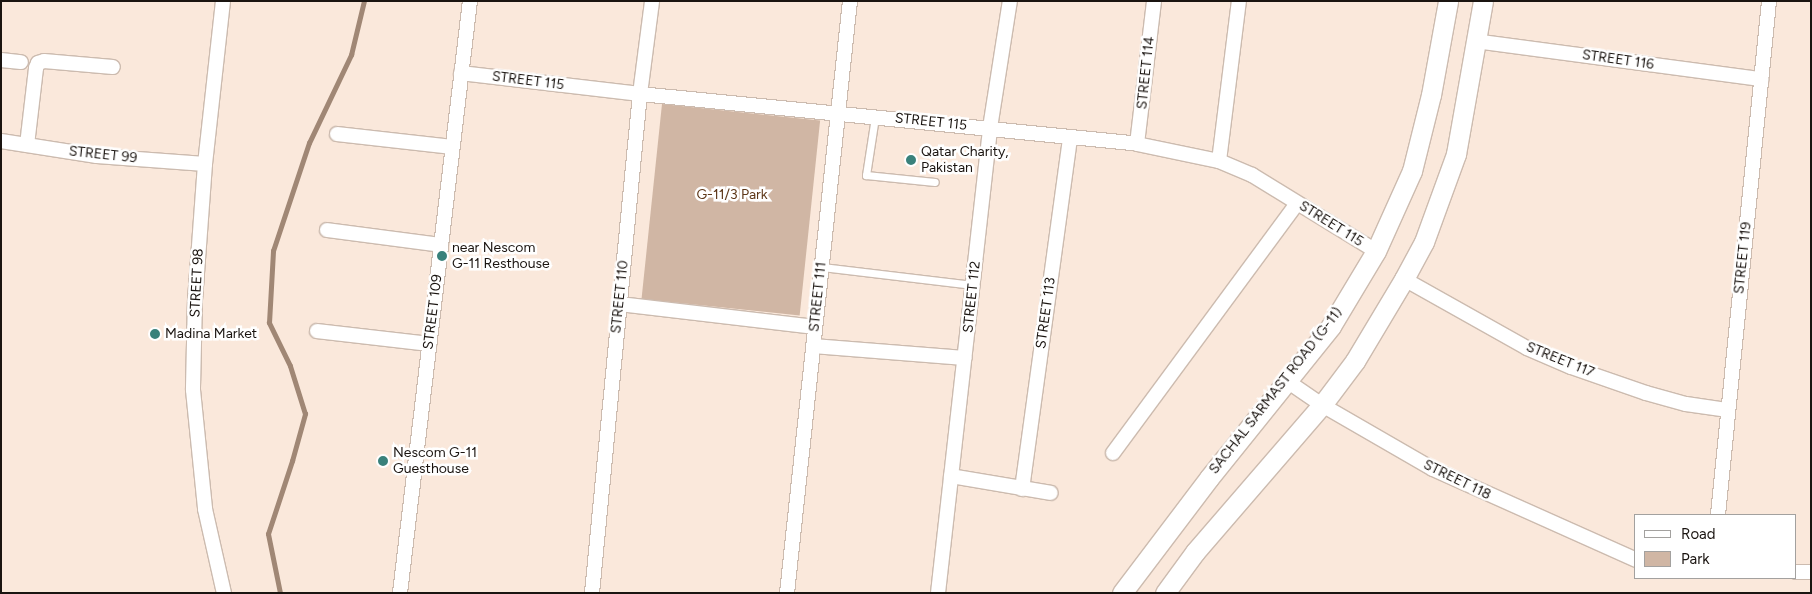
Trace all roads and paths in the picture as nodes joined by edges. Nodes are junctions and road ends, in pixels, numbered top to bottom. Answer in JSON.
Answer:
{"nodes":[{"id":1,"x":223,"y":1,"type":"edge"},
{"id":2,"x":470,"y":1,"type":"edge"},
{"id":3,"x":652,"y":1,"type":"edge"},
{"id":4,"x":850,"y":1,"type":"edge"},
{"id":5,"x":1010,"y":1,"type":"edge"},
{"id":6,"x":1154,"y":1,"type":"edge"},
{"id":7,"x":1239,"y":1,"type":"edge"},
{"id":8,"x":1448,"y":1,"type":"edge"},
{"id":9,"x":1483,"y":1,"type":"edge"},
{"id":10,"x":1769,"y":1,"type":"edge"},
{"id":11,"x":1475,"y":41,"type":"junction"},
{"id":12,"x":1,"y":60,"type":"edge"},
{"id":13,"x":21,"y":62,"type":"dead end"},
{"id":14,"x":113,"y":67,"type":"dead end"},
{"id":15,"x":461,"y":73,"type":"junction"},
{"id":16,"x":1761,"y":79,"type":"junction"},
{"id":17,"x":640,"y":94,"type":"junction"},
{"id":18,"x":838,"y":113,"type":"junction"},
{"id":19,"x":875,"y":116,"type":"junction"},
{"id":20,"x":990,"y":128,"type":"junction"},
{"id":21,"x":337,"y":134,"type":"dead end"},
{"id":22,"x":1070,"y":137,"type":"junction"},
{"id":23,"x":1,"y":141,"type":"edge"},
{"id":24,"x":1138,"y":144,"type":"junction"},
{"id":25,"x":27,"y":145,"type":"junction"},
{"id":26,"x":452,"y":147,"type":"junction"},
{"id":27,"x":1219,"y":161,"type":"junction"},
{"id":28,"x":205,"y":164,"type":"junction"},
{"id":29,"x":935,"y":182,"type":"dead end"},
{"id":30,"x":1297,"y":202,"type":"junction"},
{"id":31,"x":327,"y":230,"type":"dead end"},
{"id":32,"x":441,"y":244,"type":"junction"},
{"id":33,"x":1376,"y":251,"type":"junction"},
{"id":34,"x":822,"y":267,"type":"junction"},
{"id":35,"x":1404,"y":279,"type":"junction"},
{"id":36,"x":973,"y":285,"type":"junction"},
{"id":37,"x":620,"y":304,"type":"junction"},
{"id":38,"x":815,"y":327,"type":"junction"},
{"id":39,"x":317,"y":331,"type":"dead end"},
{"id":40,"x":429,"y":344,"type":"junction"},
{"id":41,"x":813,"y":346,"type":"junction"},
{"id":42,"x":965,"y":358,"type":"junction"},
{"id":43,"x":1287,"y":381,"type":"junction"},
{"id":44,"x":1322,"y":405,"type":"junction"},
{"id":45,"x":1727,"y":410,"type":"junction"},
{"id":46,"x":1114,"y":453,"type":"dead end"},
{"id":47,"x":951,"y":476,"type":"junction"},
{"id":48,"x":1022,"y":489,"type":"junction"},
{"id":49,"x":1051,"y":493,"type":"dead end"},
{"id":50,"x":1718,"y":514,"type":"edge"},
{"id":51,"x":1634,"y":559,"type":"edge"},
{"id":52,"x":1797,"y":572,"type":"edge"},
{"id":53,"x":1811,"y":572,"type":"edge"},
{"id":54,"x":224,"y":593,"type":"edge"},
{"id":55,"x":400,"y":593,"type":"edge"},
{"id":56,"x":592,"y":593,"type":"edge"},
{"id":57,"x":787,"y":593,"type":"edge"},
{"id":58,"x":938,"y":593,"type":"edge"},
{"id":59,"x":1122,"y":593,"type":"edge"},
{"id":60,"x":1165,"y":593,"type":"edge"}],
"edges":[{"from":1,"to":28,"type":"street","name":"STREET 98"},
{"from":2,"to":15,"type":"street","name":"STREET 109"},
{"from":3,"to":17,"type":"street","name":"STREET 110"},
{"from":4,"to":18,"type":"street","name":"STREET 111"},
{"from":5,"to":20,"type":"street","name":"STREET 112"},
{"from":6,"to":24,"type":"street","name":"STREET 114"},
{"from":7,"to":27,"type":"street"},
{"from":8,"to":33,"type":"main road","name":"SACHAL SARMAST ROAD (G-11)"},
{"from":9,"to":11,"type":"main road"},
{"from":10,"to":16,"type":"street","name":"STREET 119"},
{"from":11,"to":16,"type":"street","name":"STREET 116"},
{"from":11,"to":35,"type":"main road"},
{"from":12,"to":13,"type":"street"},
{"from":14,"to":25,"type":"street"},
{"from":15,"to":17,"type":"street","name":"STREET 115"},
{"from":15,"to":26,"type":"street","name":"STREET 109"},
{"from":16,"to":45,"type":"street","name":"STREET 119"},
{"from":17,"to":18,"type":"street","name":"STREET 115"},
{"from":17,"to":37,"type":"street","name":"STREET 110"},
{"from":18,"to":19,"type":"street","name":"STREET 115"},
{"from":18,"to":34,"type":"street","name":"STREET 111"},
{"from":19,"to":20,"type":"street","name":"STREET 115"},
{"from":19,"to":29,"type":"lane"},
{"from":20,"to":22,"type":"street","name":"STREET 115"},
{"from":20,"to":36,"type":"street","name":"STREET 112"},
{"from":21,"to":26,"type":"street"},
{"from":22,"to":24,"type":"street","name":"STREET 115"},
{"from":22,"to":48,"type":"street","name":"STREET 113"},
{"from":23,"to":25,"type":"street","name":"STREET 99"},
{"from":24,"to":27,"type":"street","name":"STREET 115"},
{"from":25,"to":28,"type":"street","name":"STREET 99"},
{"from":26,"to":32,"type":"street","name":"STREET 109"},
{"from":27,"to":30,"type":"street","name":"STREET 115"},
{"from":28,"to":54,"type":"street","name":"STREET 98"},
{"from":30,"to":33,"type":"street","name":"STREET 115"},
{"from":30,"to":46,"type":"street"},
{"from":31,"to":32,"type":"street"},
{"from":32,"to":40,"type":"street","name":"STREET 109"},
{"from":33,"to":43,"type":"main road","name":"SACHAL SARMAST ROAD (G-11)"},
{"from":34,"to":36,"type":"lane"},
{"from":34,"to":38,"type":"street","name":"STREET 111"},
{"from":35,"to":44,"type":"main road"},
{"from":35,"to":45,"type":"street","name":"STREET 117"},
{"from":36,"to":42,"type":"street","name":"STREET 112"},
{"from":37,"to":38,"type":"street"},
{"from":37,"to":56,"type":"street","name":"STREET 110"},
{"from":38,"to":41,"type":"street","name":"STREET 111"},
{"from":39,"to":40,"type":"street"},
{"from":40,"to":55,"type":"street","name":"STREET 109"},
{"from":41,"to":42,"type":"street"},
{"from":41,"to":57,"type":"street","name":"STREET 111"},
{"from":42,"to":47,"type":"street","name":"STREET 112"},
{"from":43,"to":44,"type":"street","name":"STREET 118"},
{"from":43,"to":59,"type":"main road","name":"SACHAL SARMAST ROAD (G-11)"},
{"from":44,"to":51,"type":"street","name":"STREET 118"},
{"from":44,"to":60,"type":"main road"},
{"from":45,"to":50,"type":"street","name":"STREET 119"},
{"from":47,"to":48,"type":"street"},
{"from":47,"to":58,"type":"street","name":"STREET 112"},
{"from":48,"to":49,"type":"street"},
{"from":52,"to":53,"type":"street"}]}
